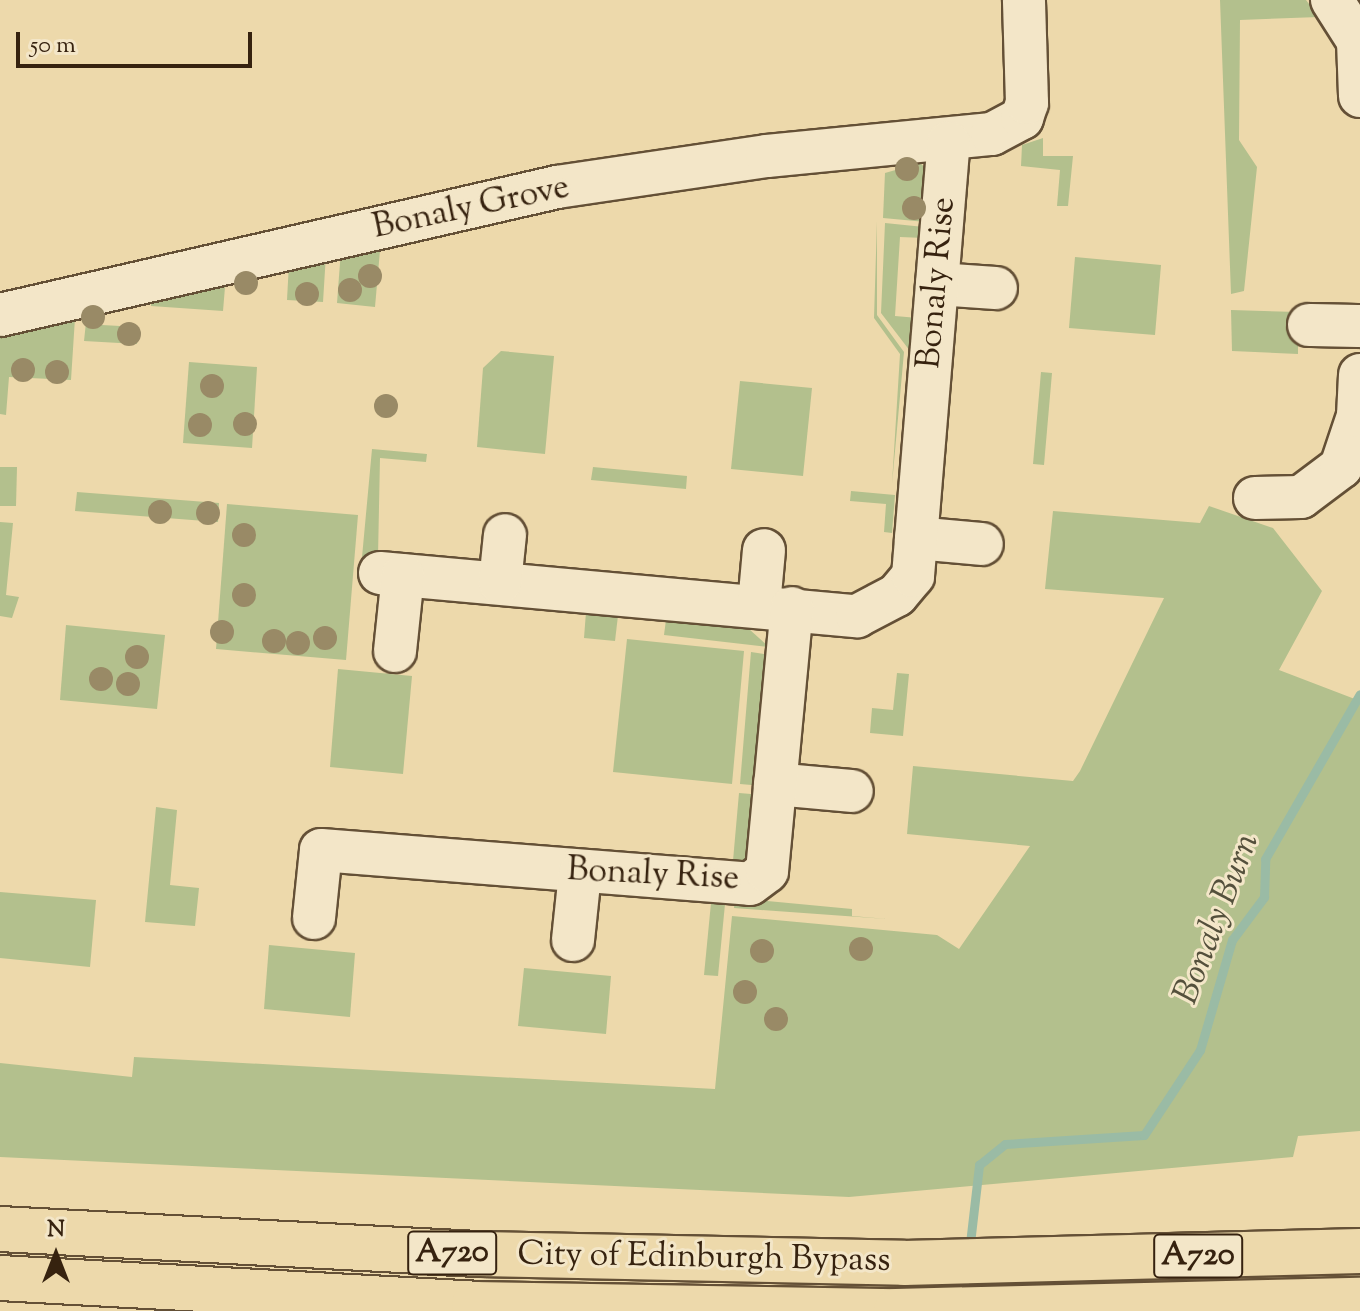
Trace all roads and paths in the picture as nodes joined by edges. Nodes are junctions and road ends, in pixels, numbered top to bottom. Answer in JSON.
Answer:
{"nodes":[{"id":1,"x":1024,"y":0,"type":"edge"},
{"id":2,"x":1332,"y":0,"type":"edge"},
{"id":3,"x":1360,"y":96,"type":"edge"},
{"id":4,"x":949,"y":142,"type":"junction"},
{"id":5,"x":937,"y":284,"type":"junction"},
{"id":6,"x":996,"y":288,"type":"dead end"},
{"id":7,"x":0,"y":315,"type":"edge"},
{"id":8,"x":1309,"y":325,"type":"dead end"},
{"id":9,"x":1360,"y":326,"type":"edge"},
{"id":10,"x":1360,"y":375,"type":"edge"},
{"id":11,"x":1255,"y":498,"type":"dead end"},
{"id":12,"x":505,"y":535,"type":"dead end"},
{"id":13,"x":916,"y":538,"type":"junction"},
{"id":14,"x":982,"y":544,"type":"dead end"},
{"id":15,"x":764,"y":550,"type":"dead end"},
{"id":16,"x":500,"y":583,"type":"junction"},
{"id":17,"x":775,"y":607,"type":"junction"},
{"id":18,"x":395,"y":651,"type":"dead end"},
{"id":19,"x":775,"y":784,"type":"junction"},
{"id":20,"x":852,"y":791,"type":"dead end"},
{"id":21,"x":580,"y":873,"type":"junction"},
{"id":22,"x":314,"y":918,"type":"dead end"},
{"id":23,"x":573,"y":940,"type":"dead end"},
{"id":24,"x":0,"y":1229,"type":"edge"},
{"id":25,"x":1360,"y":1251,"type":"edge"},
{"id":26,"x":0,"y":1278,"type":"edge"},
{"id":27,"x":1360,"y":1300,"type":"edge"},
{"id":28,"x":896,"y":1311,"type":"edge"},
{"id":29,"x":1033,"y":1311,"type":"edge"}],
"edges":[{"from":1,"to":4,"type":"street","name":"Bonaly Grove"},
{"from":2,"to":3,"type":"street"},
{"from":4,"to":5,"type":"street","name":"Bonaly Rise"},
{"from":4,"to":7,"type":"street","name":"Bonaly Grove"},
{"from":5,"to":6,"type":"street"},
{"from":5,"to":13,"type":"street","name":"Bonaly Rise"},
{"from":8,"to":9,"type":"street"},
{"from":10,"to":11,"type":"street"},
{"from":12,"to":16,"type":"street"},
{"from":13,"to":14,"type":"street"},
{"from":13,"to":17,"type":"street","name":"Bonaly Rise"},
{"from":15,"to":17,"type":"street"},
{"from":16,"to":17,"type":"street","name":"Bonaly Rise"},
{"from":16,"to":18,"type":"street","name":"Bonaly Rise"},
{"from":17,"to":19,"type":"street","name":"Bonaly Rise"},
{"from":19,"to":20,"type":"street"},
{"from":19,"to":21,"type":"street","name":"Bonaly Rise"},
{"from":21,"to":22,"type":"street","name":"Bonaly Rise"},
{"from":21,"to":23,"type":"street"},
{"from":24,"to":25,"type":"highway","name":"City of Edinburgh Bypass","number":"A720"},
{"from":26,"to":28,"type":"highway","name":"City of Edinburgh Bypass","number":"A720"},
{"from":27,"to":29,"type":"highway","name":"City of Edinburgh Bypass","number":"A720"},
{"from":28,"to":29,"type":"highway","name":"City of Edinburgh Bypass","number":"A720"}]}
